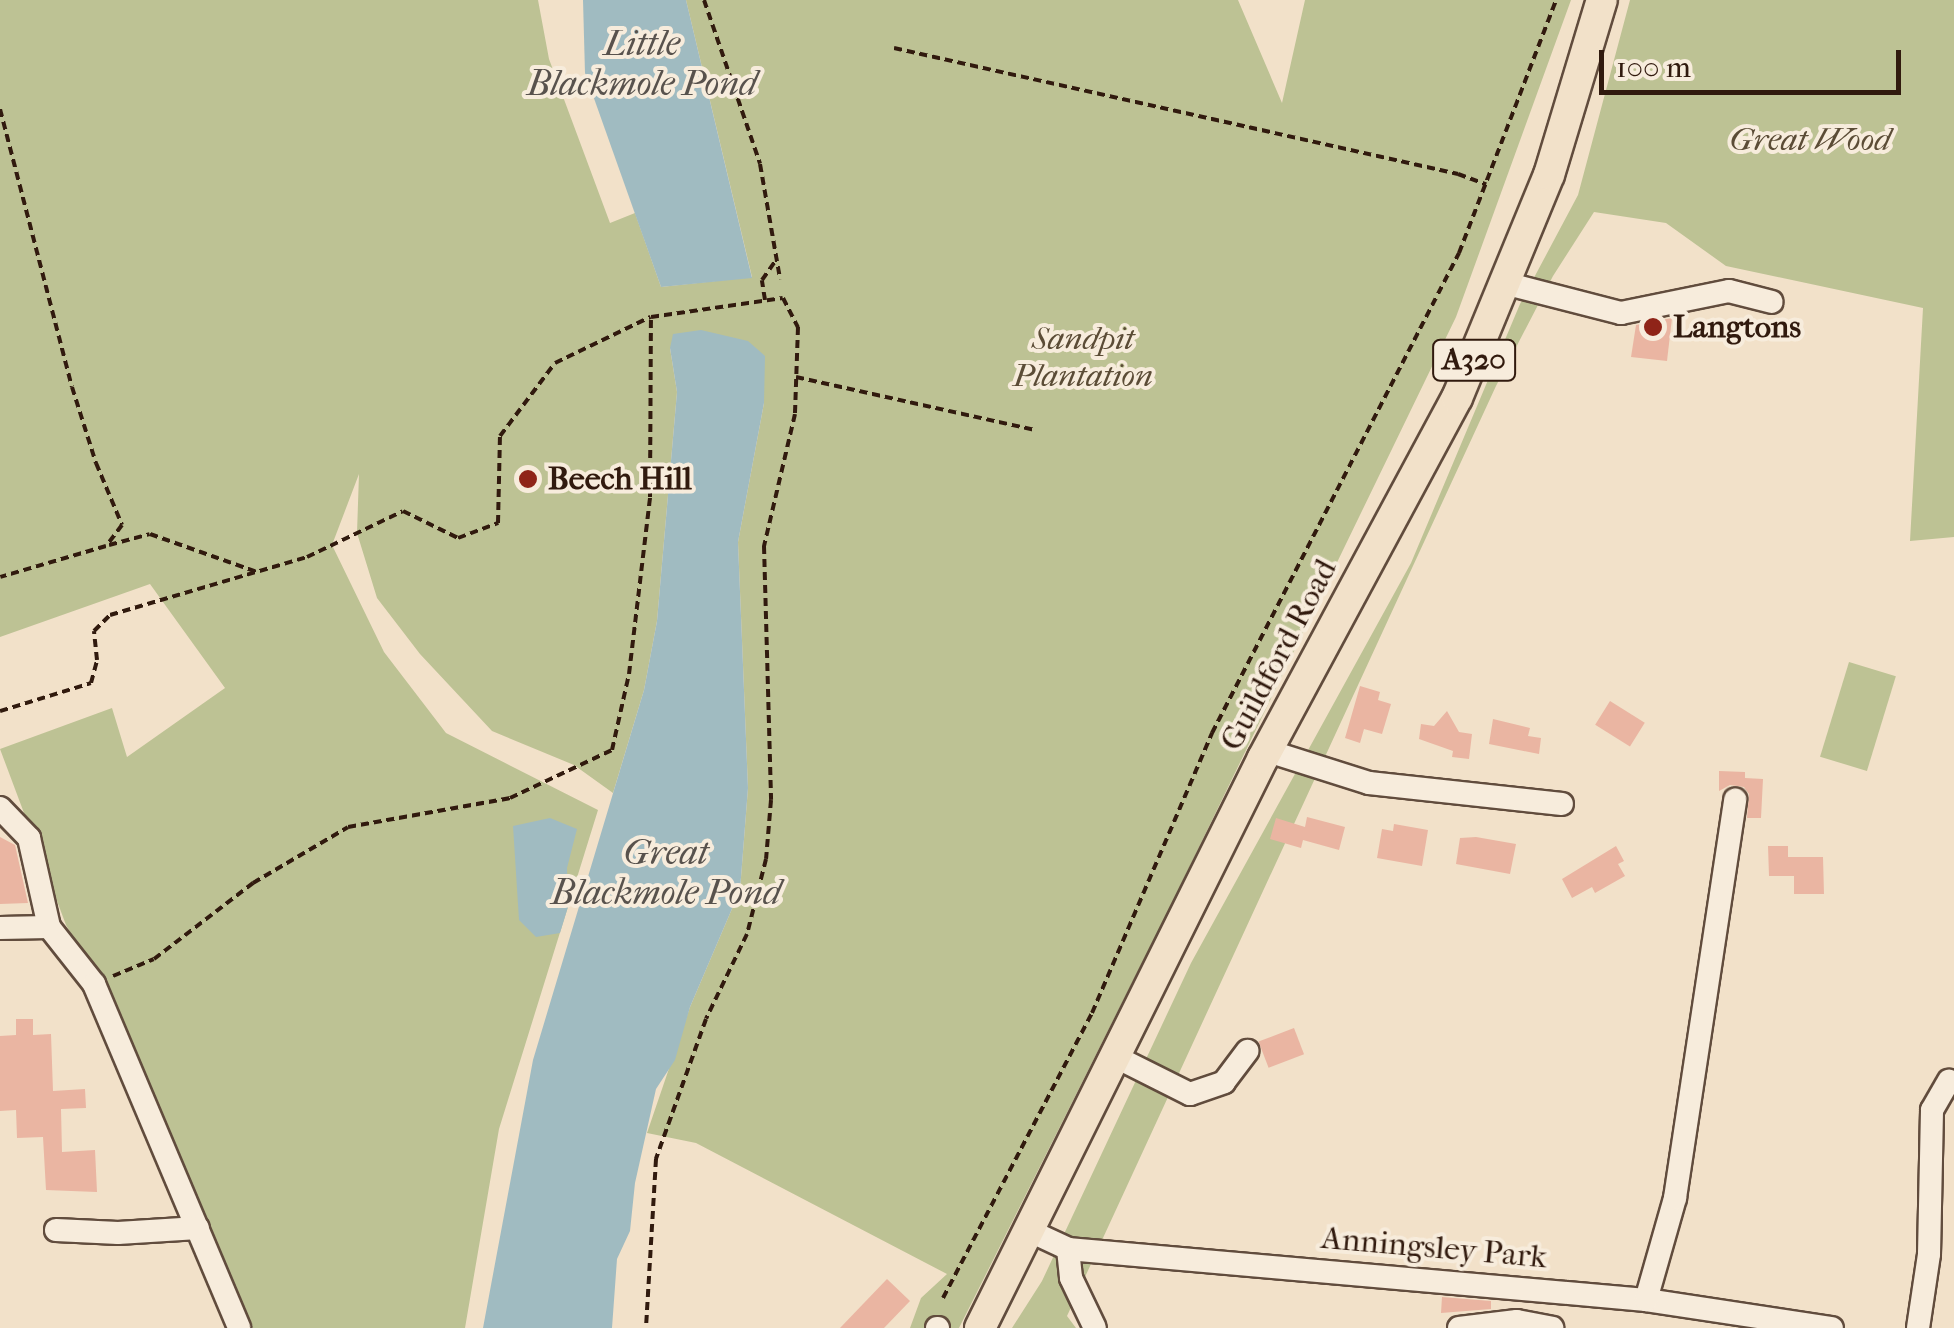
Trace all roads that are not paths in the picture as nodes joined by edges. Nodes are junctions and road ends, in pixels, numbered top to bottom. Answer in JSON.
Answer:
{"nodes":[{"id":1,"x":1602,"y":0,"type":"edge"},
{"id":2,"x":1508,"y":284,"type":"junction"},
{"id":3,"x":1772,"y":302,"type":"dead end"},
{"id":4,"x":1268,"y":752,"type":"junction"},
{"id":5,"x":1735,"y":799,"type":"dead end"},
{"id":6,"x":1562,"y":804,"type":"dead end"},
{"id":7,"x":0,"y":808,"type":"edge"},
{"id":8,"x":49,"y":927,"type":"junction"},
{"id":9,"x":0,"y":928,"type":"edge"},
{"id":10,"x":1247,"y":1050,"type":"dead end"},
{"id":11,"x":1114,"y":1056,"type":"junction"},
{"id":12,"x":1949,"y":1080,"type":"dead end"},
{"id":13,"x":198,"y":1228,"type":"junction"},
{"id":14,"x":56,"y":1230,"type":"dead end"},
{"id":15,"x":1032,"y":1232,"type":"junction"},
{"id":16,"x":1068,"y":1249,"type":"junction"},
{"id":17,"x":1646,"y":1300,"type":"junction"},
{"id":18,"x":239,"y":1328,"type":"edge"},
{"id":19,"x":980,"y":1328,"type":"edge"},
{"id":20,"x":1095,"y":1328,"type":"edge"},
{"id":21,"x":1459,"y":1328,"type":"edge"},
{"id":22,"x":1552,"y":1328,"type":"edge"},
{"id":23,"x":1832,"y":1328,"type":"edge"},
{"id":24,"x":1918,"y":1328,"type":"edge"}],
"edges":[{"from":1,"to":2,"type":"main road","name":"Guildford Road","number":"A320"},
{"from":2,"to":3,"type":"street"},
{"from":2,"to":4,"type":"main road","name":"Guildford Road","number":"A320"},
{"from":4,"to":6,"type":"street"},
{"from":4,"to":11,"type":"main road","name":"Guildford Road","number":"A320"},
{"from":5,"to":17,"type":"street"},
{"from":7,"to":8,"type":"street"},
{"from":8,"to":9,"type":"street"},
{"from":8,"to":13,"type":"street"},
{"from":10,"to":11,"type":"street"},
{"from":11,"to":15,"type":"main road","name":"Guildford Road","number":"A320"},
{"from":12,"to":24,"type":"street"},
{"from":13,"to":14,"type":"street"},
{"from":13,"to":18,"type":"street"},
{"from":15,"to":16,"type":"street","name":"Anningsley Park"},
{"from":15,"to":19,"type":"main road","name":"Guildford Road","number":"A320"},
{"from":16,"to":17,"type":"street","name":"Anningsley Park"},
{"from":16,"to":20,"type":"street"},
{"from":17,"to":23,"type":"street","name":"Anningsley Park"},
{"from":21,"to":22,"type":"street"}]}
